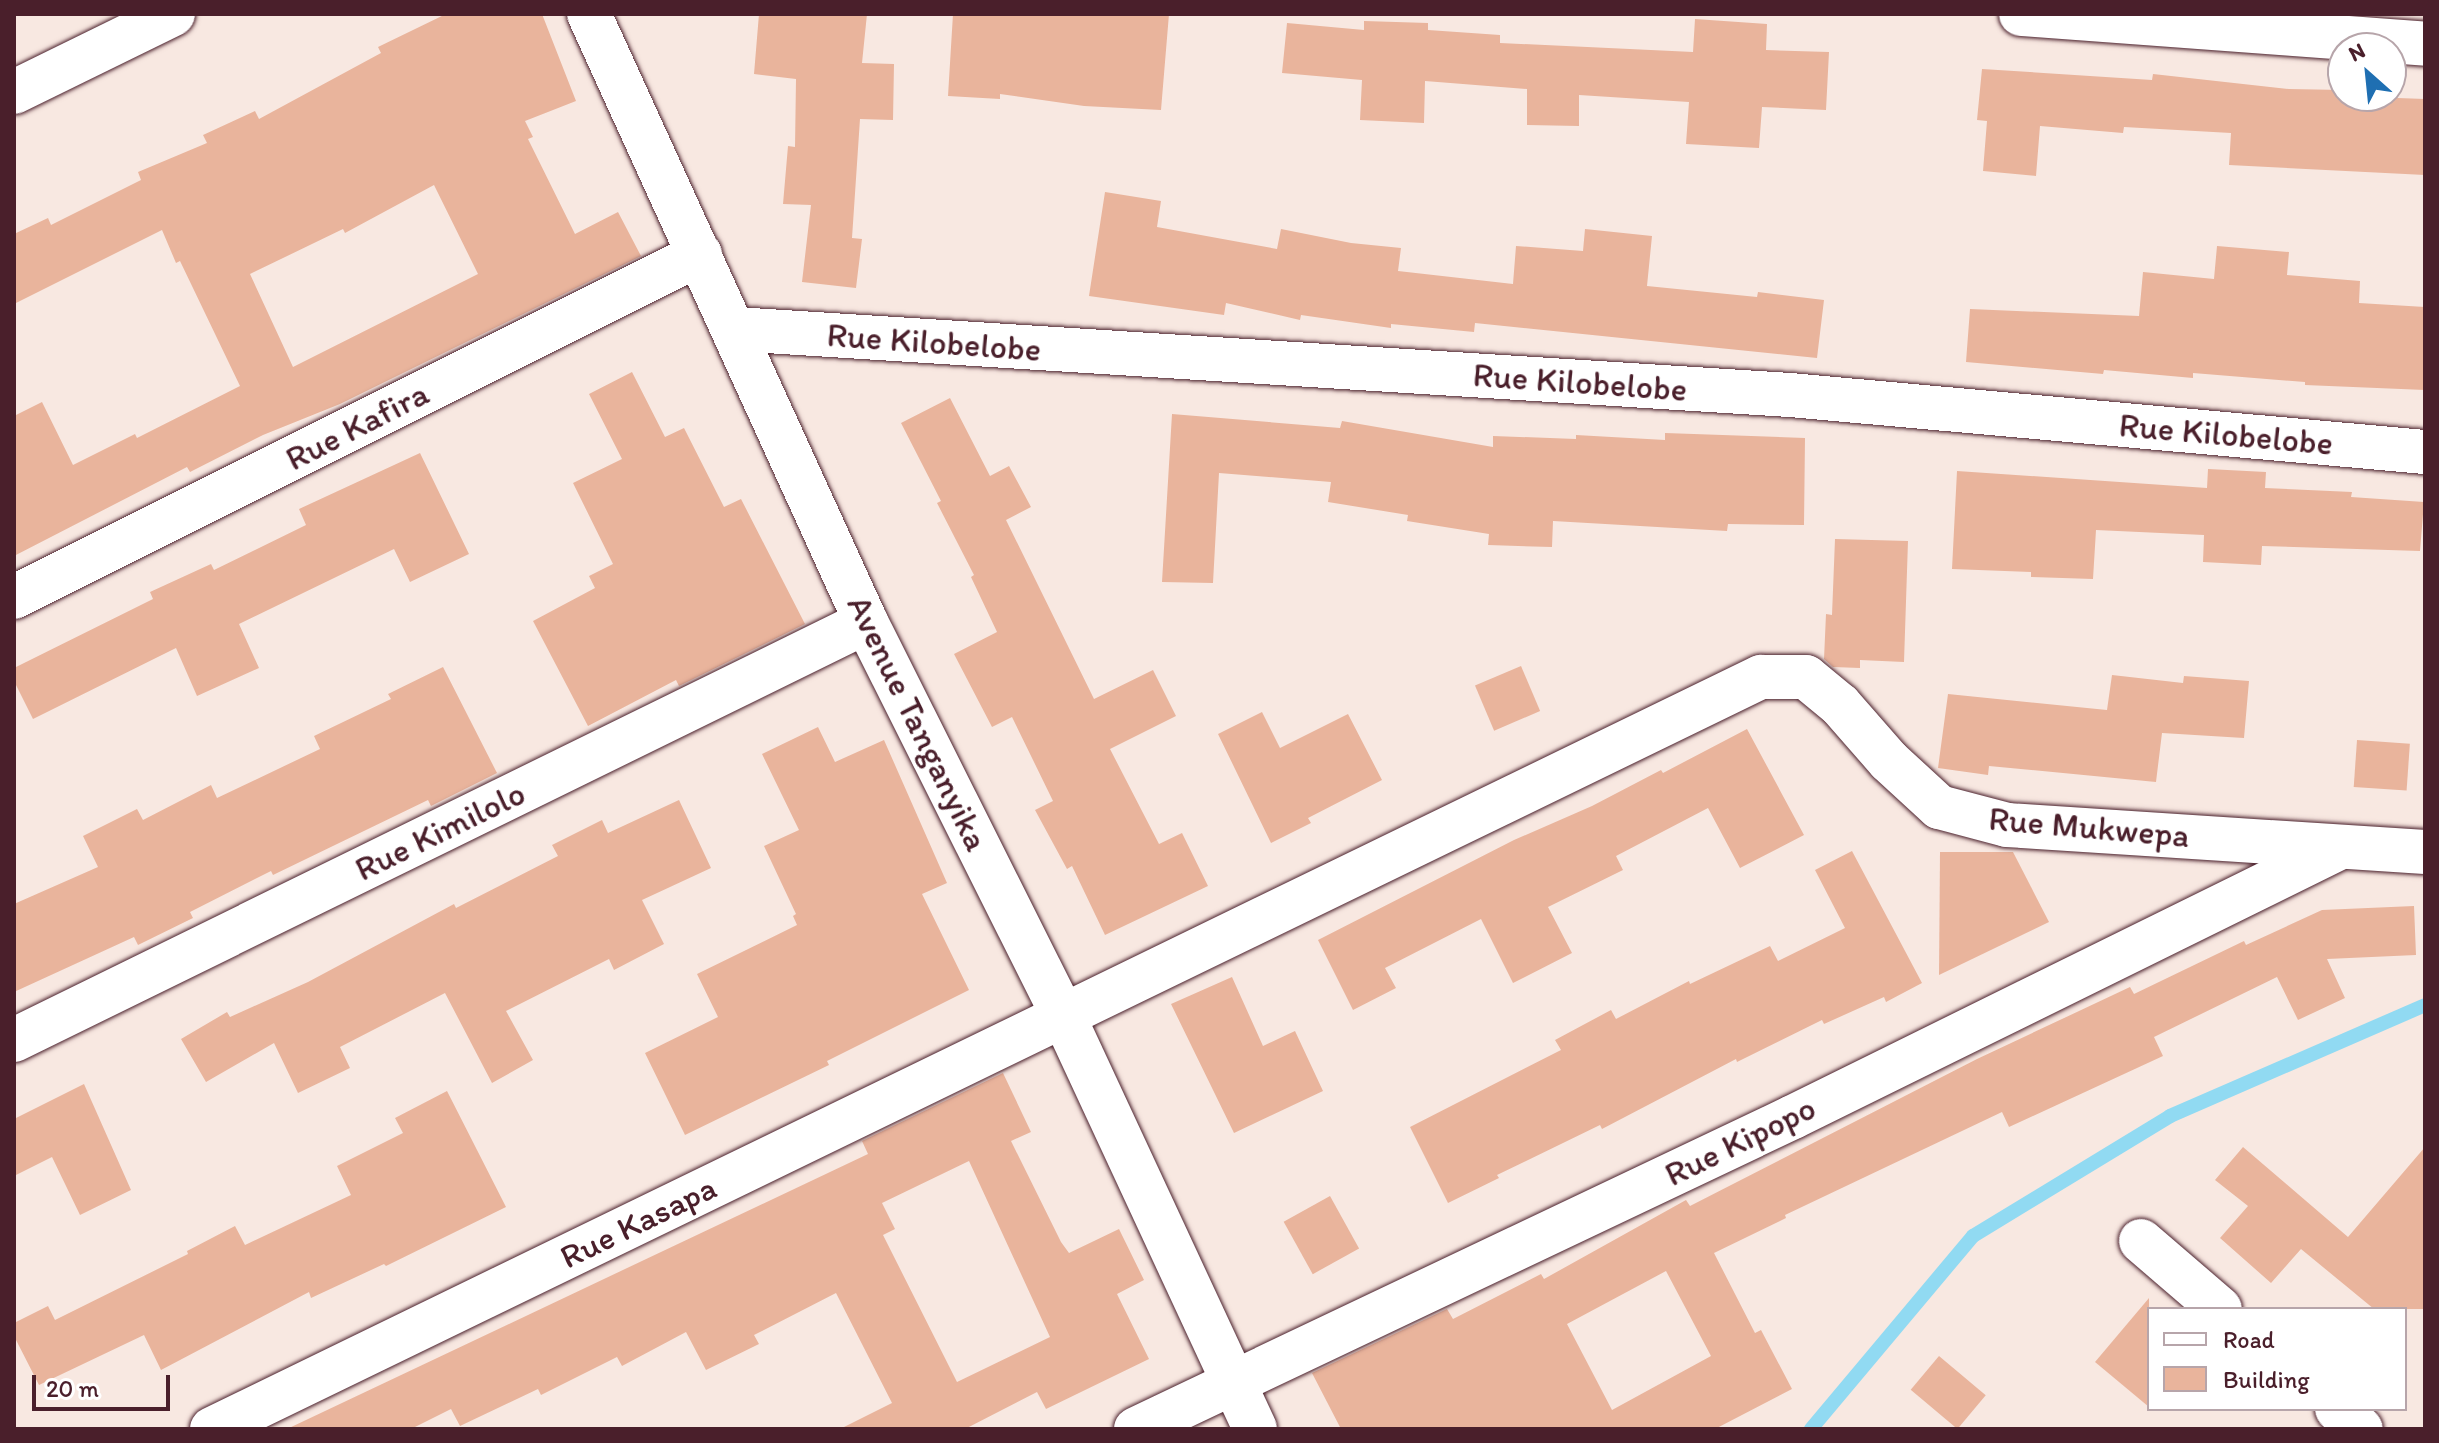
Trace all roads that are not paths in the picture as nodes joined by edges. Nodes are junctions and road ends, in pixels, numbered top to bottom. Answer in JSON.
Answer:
{"nodes":[{"id":1,"x":173,"y":14,"type":"edge"},
{"id":2,"x":589,"y":14,"type":"edge"},
{"id":3,"x":2021,"y":14,"type":"edge"},
{"id":4,"x":2425,"y":44,"type":"edge"},
{"id":5,"x":14,"y":92,"type":"edge"},
{"id":6,"x":700,"y":254,"type":"junction"},
{"id":7,"x":735,"y":329,"type":"junction"},
{"id":8,"x":2425,"y":452,"type":"edge"},
{"id":9,"x":14,"y":597,"type":"edge"},
{"id":10,"x":866,"y":622,"type":"junction"},
{"id":11,"x":1806,"y":677,"type":"joint"},
{"id":12,"x":2341,"y":847,"type":"junction"},
{"id":13,"x":2425,"y":852,"type":"edge"},
{"id":14,"x":1063,"y":1015,"type":"junction"},
{"id":15,"x":14,"y":1040,"type":"edge"},
{"id":16,"x":2141,"y":1241,"type":"dead end"},
{"id":17,"x":2218,"y":1307,"type":"edge"},
{"id":18,"x":1232,"y":1383,"type":"junction"},
{"id":19,"x":2339,"y":1411,"type":"edge"},
{"id":20,"x":212,"y":1429,"type":"edge"},
{"id":21,"x":1136,"y":1429,"type":"edge"},
{"id":22,"x":1255,"y":1429,"type":"edge"},
{"id":23,"x":2361,"y":1429,"type":"edge"}],
"edges":[{"from":1,"to":5,"type":"street"},
{"from":2,"to":6,"type":"street","name":"Avenue Tanganyika"},
{"from":3,"to":4,"type":"street"},
{"from":6,"to":7,"type":"street","name":"Avenue Tanganyika"},
{"from":6,"to":9,"type":"street","name":"Rue Kafira"},
{"from":7,"to":8,"type":"street","name":"Rue Kilobelobe"},
{"from":7,"to":10,"type":"street","name":"Avenue Tanganyika"},
{"from":10,"to":14,"type":"street","name":"Avenue Tanganyika"},
{"from":10,"to":15,"type":"street","name":"Rue Kimilolo"},
{"from":11,"to":12,"type":"street","name":"Rue Mukwepa"},
{"from":11,"to":14,"type":"street","name":"Rue Kasapa"},
{"from":12,"to":13,"type":"street","name":"Rue Mukwepa"},
{"from":12,"to":18,"type":"street","name":"Rue Kipopo"},
{"from":14,"to":18,"type":"street","name":"Avenue Tanganyika"},
{"from":14,"to":20,"type":"street","name":"Rue Kasapa"},
{"from":16,"to":17,"type":"street"},
{"from":18,"to":21,"type":"street","name":"Rue Kipopo"},
{"from":18,"to":22,"type":"street","name":"Avenue Tanganyika"},
{"from":19,"to":23,"type":"street"}]}
